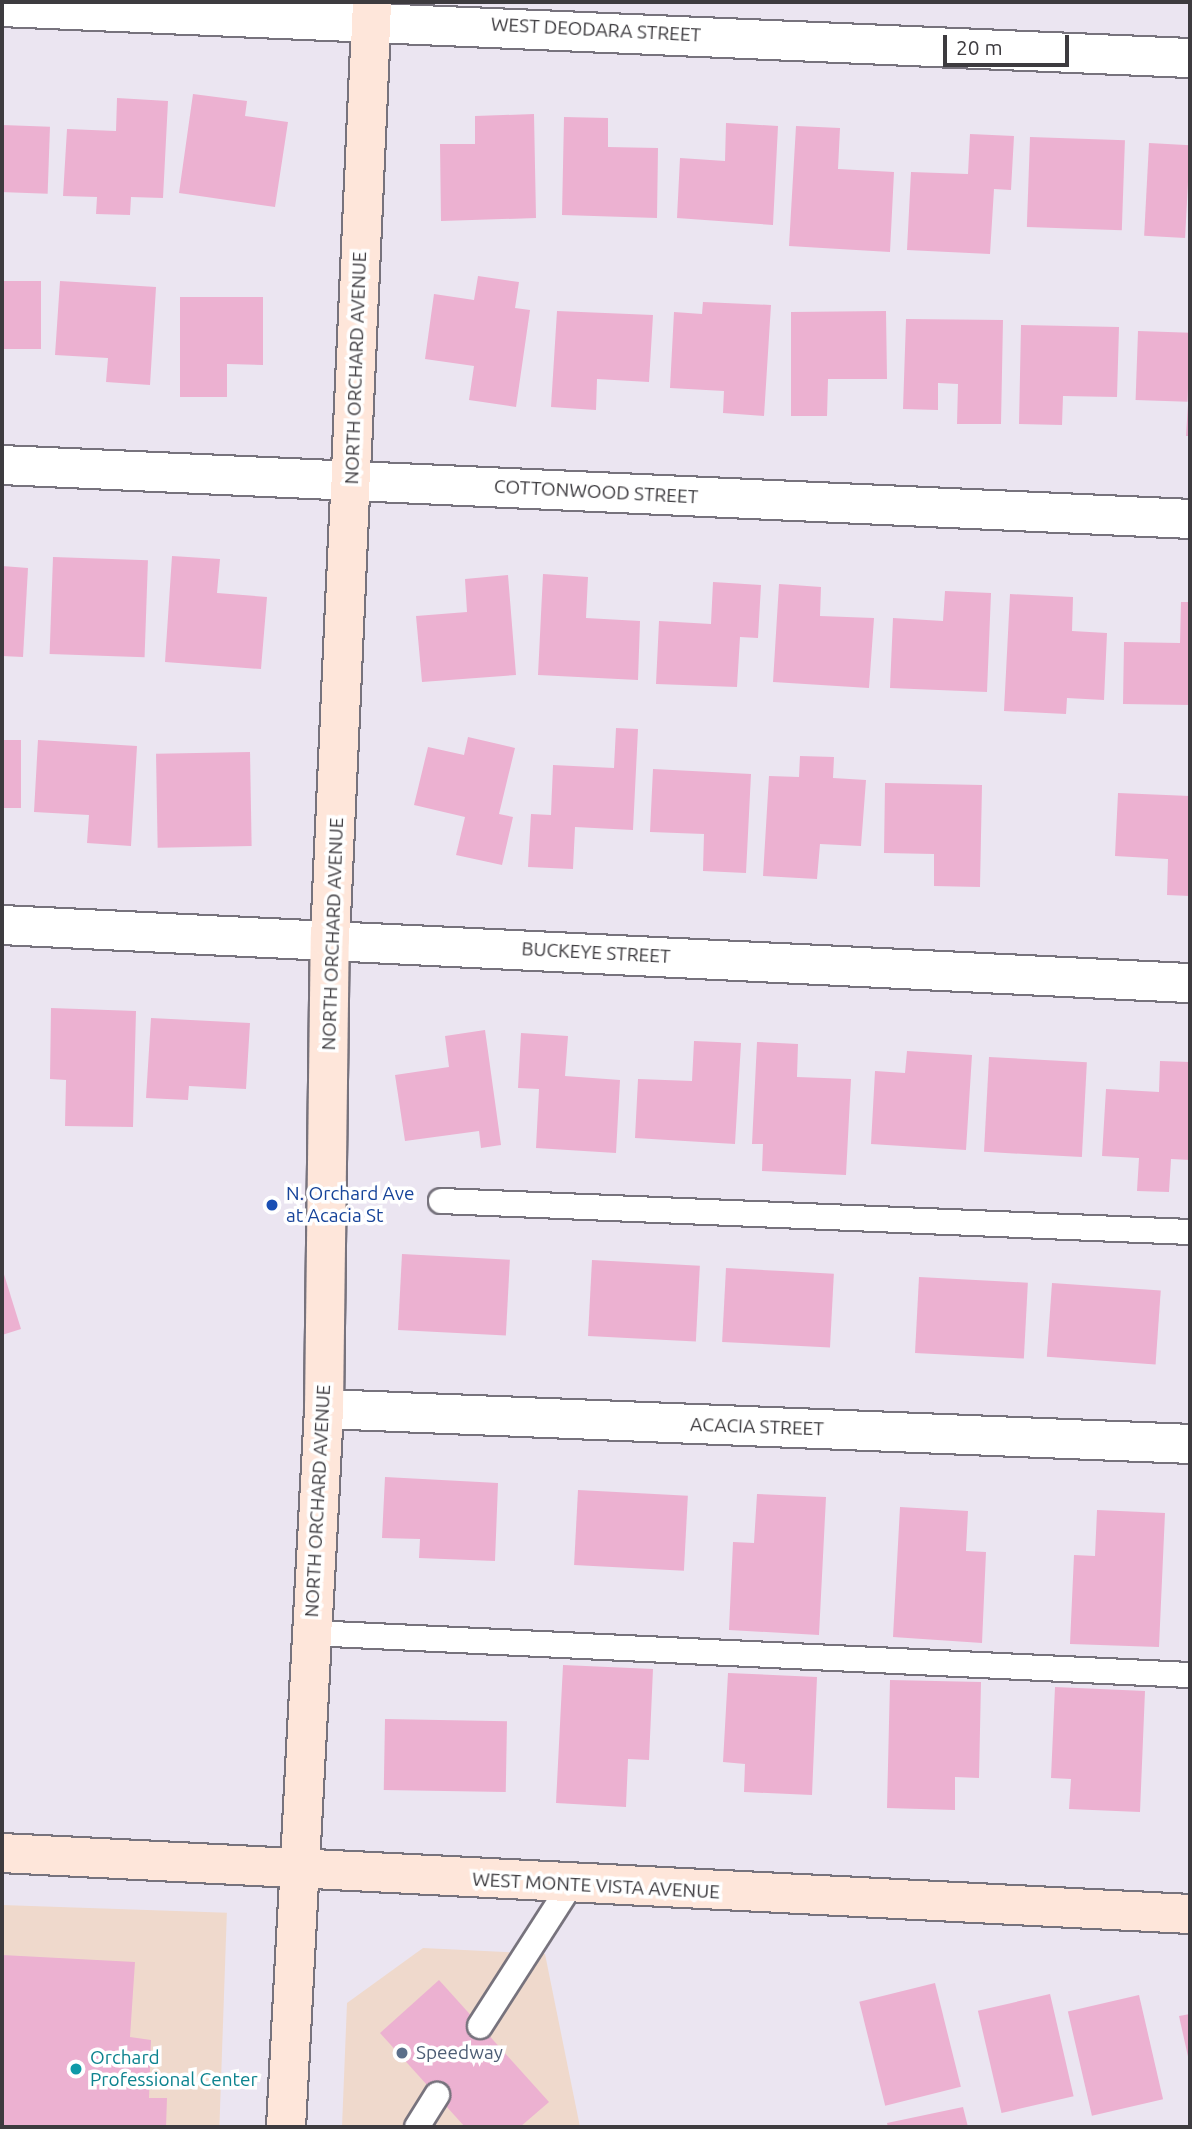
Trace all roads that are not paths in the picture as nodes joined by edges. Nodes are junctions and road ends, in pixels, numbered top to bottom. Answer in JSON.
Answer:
{"nodes":[{"id":1,"x":2,"y":7,"type":"edge"},
{"id":2,"x":371,"y":12,"type":"edge"},
{"id":3,"x":1190,"y":58,"type":"edge"},
{"id":4,"x":2,"y":465,"type":"edge"},
{"id":5,"x":351,"y":480,"type":"junction"},
{"id":6,"x":1190,"y":519,"type":"edge"},
{"id":7,"x":2,"y":925,"type":"edge"},
{"id":8,"x":330,"y":939,"type":"junction"},
{"id":9,"x":1190,"y":983,"type":"edge"},
{"id":10,"x":441,"y":1200,"type":"dead end"},
{"id":11,"x":1190,"y":1232,"type":"edge"},
{"id":12,"x":324,"y":1409,"type":"junction"},
{"id":13,"x":1190,"y":1444,"type":"edge"},
{"id":14,"x":311,"y":1633,"type":"junction"},
{"id":15,"x":1190,"y":1675,"type":"edge"},
{"id":16,"x":2,"y":1853,"type":"edge"},
{"id":17,"x":297,"y":1867,"type":"junction"},
{"id":18,"x":570,"y":1885,"type":"junction"},
{"id":19,"x":1190,"y":1914,"type":"edge"},
{"id":20,"x":480,"y":2026,"type":"dead end"},
{"id":21,"x":437,"y":2095,"type":"dead end"},
{"id":22,"x":286,"y":2127,"type":"edge"},
{"id":23,"x":417,"y":2127,"type":"edge"}],
"edges":[{"from":1,"to":2,"type":"street","name":"WEST DEODARA STREET"},
{"from":2,"to":3,"type":"street","name":"WEST DEODARA STREET"},
{"from":2,"to":5,"type":"street","name":"NORTH ORCHARD AVENUE"},
{"from":4,"to":5,"type":"street","name":"COTTONWOOD STREET"},
{"from":5,"to":6,"type":"street","name":"COTTONWOOD STREET"},
{"from":5,"to":8,"type":"street","name":"NORTH ORCHARD AVENUE"},
{"from":7,"to":8,"type":"street","name":"BUCKEYE STREET"},
{"from":8,"to":9,"type":"street","name":"BUCKEYE STREET"},
{"from":8,"to":12,"type":"street","name":"NORTH ORCHARD AVENUE"},
{"from":10,"to":11,"type":"lane"},
{"from":12,"to":13,"type":"street","name":"ACACIA STREET"},
{"from":12,"to":14,"type":"street","name":"NORTH ORCHARD AVENUE"},
{"from":14,"to":15,"type":"lane"},
{"from":14,"to":17,"type":"street","name":"NORTH ORCHARD AVENUE"},
{"from":16,"to":17,"type":"street","name":"WEST MONTE VISTA AVENUE"},
{"from":17,"to":18,"type":"street","name":"WEST MONTE VISTA AVENUE"},
{"from":17,"to":22,"type":"street","name":"NORTH ORCHARD AVENUE"},
{"from":18,"to":19,"type":"street","name":"WEST MONTE VISTA AVENUE"},
{"from":18,"to":20,"type":"lane"},
{"from":21,"to":23,"type":"lane"}]}
